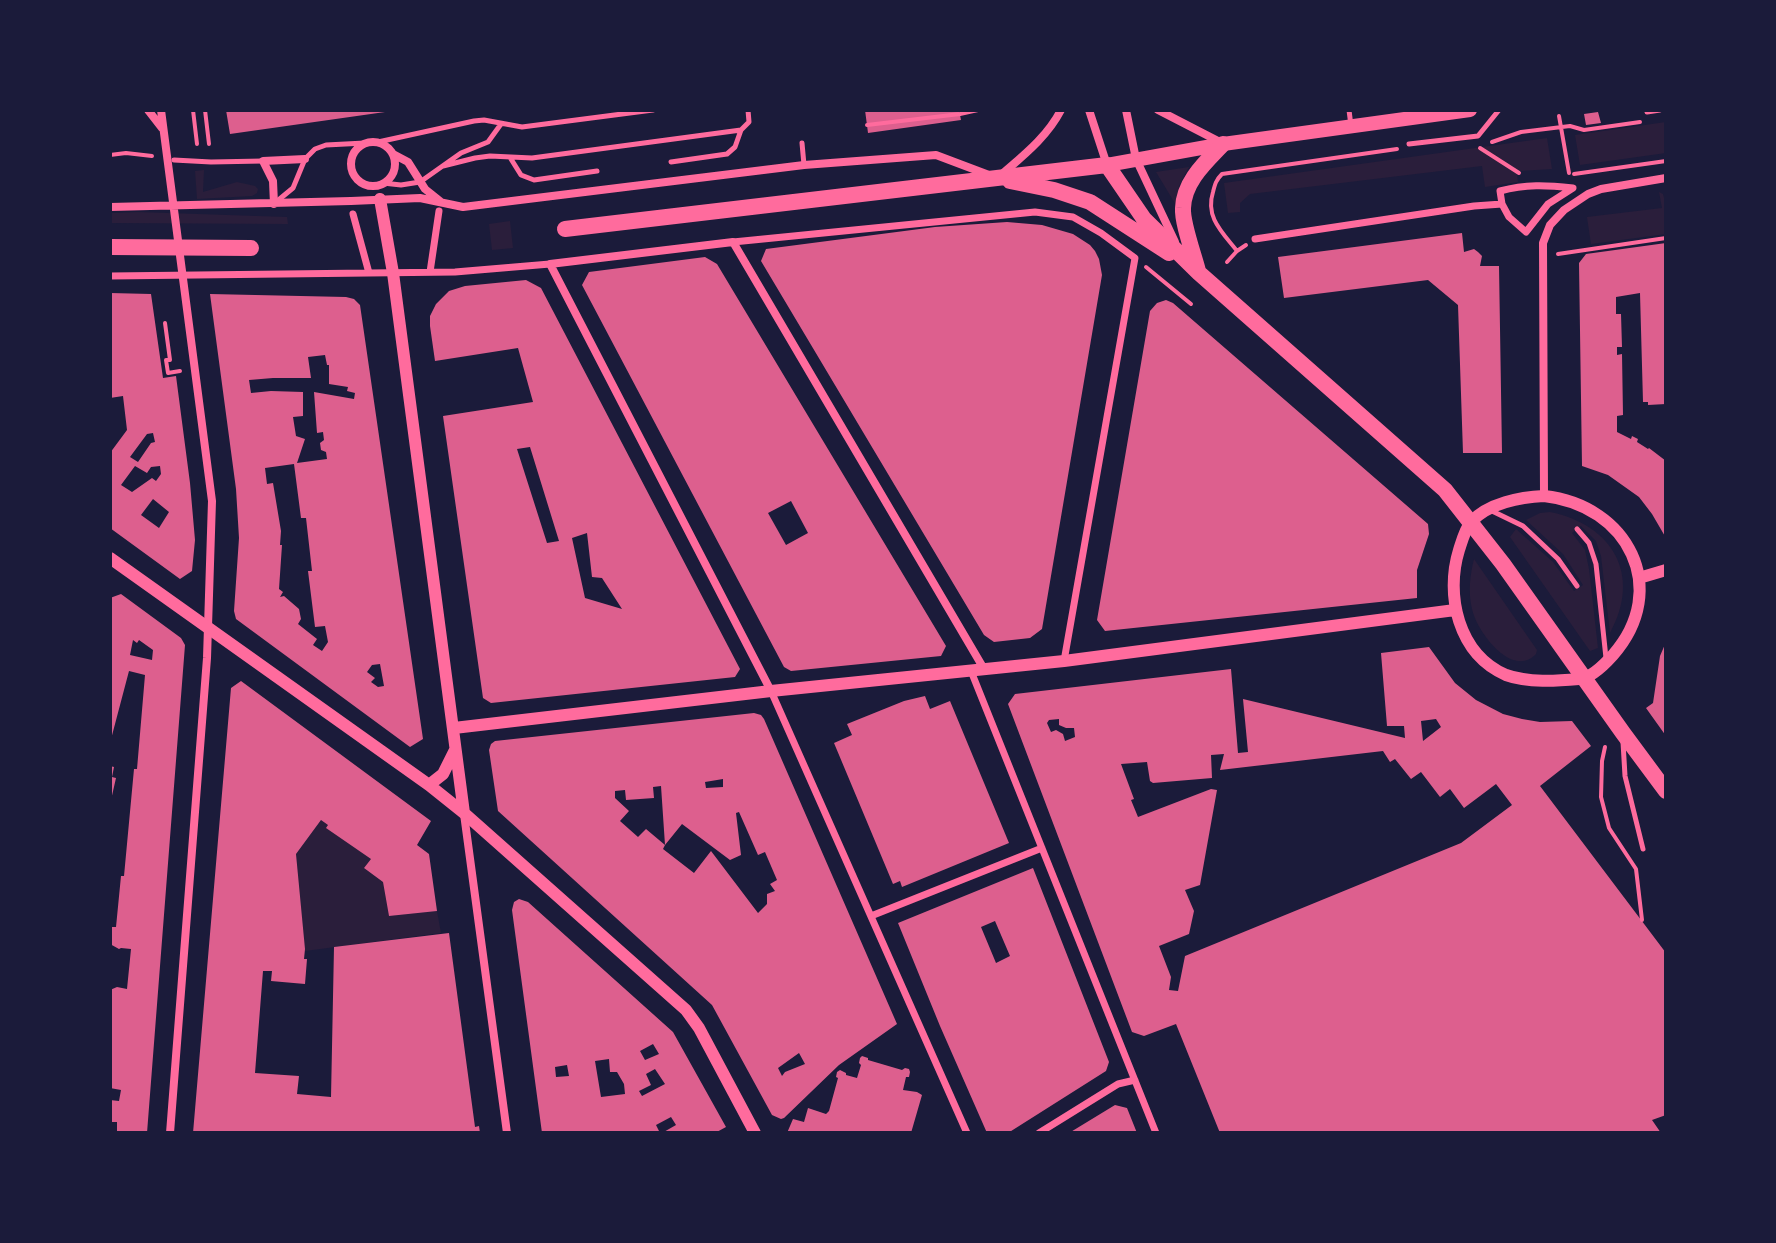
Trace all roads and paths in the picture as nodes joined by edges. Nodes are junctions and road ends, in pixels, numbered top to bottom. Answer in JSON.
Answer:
{"nodes":[{"id":1,"x":148,"y":110,"type":"edge"},
{"id":2,"x":161,"y":110,"type":"edge"},
{"id":3,"x":193,"y":110,"type":"edge"},
{"id":4,"x":205,"y":110,"type":"edge"},
{"id":5,"x":653,"y":110,"type":"edge"},
{"id":6,"x":748,"y":110,"type":"edge"},
{"id":7,"x":978,"y":110,"type":"edge"},
{"id":8,"x":1061,"y":110,"type":"edge"},
{"id":9,"x":1089,"y":110,"type":"edge"},
{"id":10,"x":1126,"y":110,"type":"edge"},
{"id":11,"x":1158,"y":110,"type":"edge"},
{"id":12,"x":1349,"y":110,"type":"edge"},
{"id":13,"x":1470,"y":110,"type":"edge"},
{"id":14,"x":1499,"y":110,"type":"edge"},
{"id":15,"x":1660,"y":110,"type":"edge"},
{"id":16,"x":1647,"y":112,"type":"edge"},
{"id":17,"x":1559,"y":116,"type":"dead end"},
{"id":18,"x":501,"y":124,"type":"junction"},
{"id":19,"x":867,"y":125,"type":"dead end"},
{"id":20,"x":1352,"y":127,"type":"junction"},
{"id":21,"x":163,"y":129,"type":"junction"},
{"id":22,"x":741,"y":130,"type":"junction"},
{"id":23,"x":378,"y":142,"type":"junction"},
{"id":24,"x":365,"y":143,"type":"junction"},
{"id":25,"x":802,"y":143,"type":"dead end"},
{"id":26,"x":197,"y":144,"type":"dead end"},
{"id":27,"x":209,"y":144,"type":"dead end"},
{"id":28,"x":1223,"y":144,"type":"junction"},
{"id":29,"x":1409,"y":144,"type":"dead end"},
{"id":30,"x":1474,"y":144,"type":"dead end"},
{"id":31,"x":138,"y":154,"type":"dead end"},
{"id":32,"x":393,"y":154,"type":"junction"},
{"id":33,"x":110,"y":155,"type":"edge"},
{"id":34,"x":511,"y":158,"type":"junction"},
{"id":35,"x":305,"y":159,"type":"junction"},
{"id":36,"x":1136,"y":159,"type":"junction"},
{"id":37,"x":174,"y":160,"type":"dead end"},
{"id":38,"x":263,"y":161,"type":"junction"},
{"id":39,"x":1666,"y":161,"type":"edge"},
{"id":40,"x":671,"y":162,"type":"dead end"},
{"id":41,"x":804,"y":165,"type":"junction"},
{"id":42,"x":1107,"y":165,"type":"junction"},
{"id":43,"x":443,"y":166,"type":"junction"},
{"id":44,"x":1249,"y":170,"type":"dead end"},
{"id":45,"x":597,"y":171,"type":"dead end"},
{"id":46,"x":1518,"y":173,"type":"dead end"},
{"id":47,"x":1666,"y":178,"type":"edge"},
{"id":48,"x":997,"y":179,"type":"junction"},
{"id":49,"x":420,"y":182,"type":"junction"},
{"id":50,"x":380,"y":185,"type":"junction"},
{"id":51,"x":380,"y":199,"type":"junction"},
{"id":52,"x":274,"y":204,"type":"junction"},
{"id":53,"x":1502,"y":204,"type":"junction"},
{"id":54,"x":440,"y":206,"type":"junction"},
{"id":55,"x":110,"y":207,"type":"edge"},
{"id":56,"x":353,"y":214,"type":"dead end"},
{"id":57,"x":565,"y":229,"type":"dead end"},
{"id":58,"x":1141,"y":235,"type":"junction"},
{"id":59,"x":1666,"y":238,"type":"edge"},
{"id":60,"x":1255,"y":239,"type":"joint"},
{"id":61,"x":733,"y":242,"type":"junction"},
{"id":62,"x":110,"y":247,"type":"edge"},
{"id":63,"x":251,"y":248,"type":"dead end"},
{"id":64,"x":1237,"y":251,"type":"junction"},
{"id":65,"x":1542,"y":256,"type":"junction"},
{"id":66,"x":1182,"y":257,"type":"junction"},
{"id":67,"x":1135,"y":258,"type":"junction"},
{"id":68,"x":1227,"y":262,"type":"dead end"},
{"id":69,"x":550,"y":264,"type":"junction"},
{"id":70,"x":430,"y":272,"type":"junction"},
{"id":71,"x":369,"y":273,"type":"junction"},
{"id":72,"x":393,"y":273,"type":"junction"},
{"id":73,"x":110,"y":276,"type":"edge"},
{"id":74,"x":1204,"y":278,"type":"junction"},
{"id":75,"x":1191,"y":304,"type":"dead end"},
{"id":76,"x":165,"y":323,"type":"dead end"},
{"id":77,"x":178,"y":371,"type":"dead end"},
{"id":78,"x":1544,"y":496,"type":"junction"},
{"id":79,"x":1489,"y":509,"type":"junction"},
{"id":80,"x":1471,"y":521,"type":"junction"},
{"id":81,"x":1577,"y":529,"type":"dead end"},
{"id":82,"x":110,"y":558,"type":"edge"},
{"id":83,"x":1666,"y":570,"type":"edge"},
{"id":84,"x":1639,"y":578,"type":"junction"},
{"id":85,"x":1577,"y":586,"type":"dead end"},
{"id":86,"x":1455,"y":610,"type":"junction"},
{"id":87,"x":208,"y":629,"type":"junction"},
{"id":88,"x":1064,"y":661,"type":"junction"},
{"id":89,"x":1606,"y":663,"type":"junction"},
{"id":90,"x":977,"y":670,"type":"junction"},
{"id":91,"x":1584,"y":679,"type":"junction"},
{"id":92,"x":771,"y":691,"type":"junction"},
{"id":93,"x":454,"y":728,"type":"junction"},
{"id":94,"x":1623,"y":733,"type":"junction"},
{"id":95,"x":1605,"y":747,"type":"dead end"},
{"id":96,"x":456,"y":748,"type":"junction"},
{"id":97,"x":429,"y":785,"type":"junction"},
{"id":98,"x":1666,"y":791,"type":"edge"},
{"id":99,"x":464,"y":813,"type":"junction"},
{"id":100,"x":1042,"y":848,"type":"junction"},
{"id":101,"x":1643,"y":849,"type":"dead end"},
{"id":102,"x":871,"y":916,"type":"junction"},
{"id":103,"x":1642,"y":920,"type":"dead end"},
{"id":104,"x":1135,"y":1080,"type":"junction"},
{"id":105,"x":170,"y":1133,"type":"edge"},
{"id":106,"x":507,"y":1133,"type":"edge"},
{"id":107,"x":755,"y":1133,"type":"edge"},
{"id":108,"x":967,"y":1133,"type":"edge"},
{"id":109,"x":1039,"y":1133,"type":"edge"},
{"id":110,"x":1156,"y":1133,"type":"edge"}],
"edges":[{"from":1,"to":21,"type":"street"},
{"from":2,"to":21,"type":"street"},
{"from":3,"to":26,"type":"path"},
{"from":4,"to":27,"type":"path"},
{"from":5,"to":18,"type":"lane"},
{"from":6,"to":22,"type":"lane"},
{"from":7,"to":19,"type":"path"},
{"from":8,"to":48,"type":"street"},
{"from":9,"to":42,"type":"street"},
{"from":10,"to":36,"type":"street"},
{"from":11,"to":28,"type":"street"},
{"from":12,"to":20,"type":"lane"},
{"from":13,"to":20,"type":"main road"},
{"from":14,"to":29,"type":"lane"},
{"from":15,"to":16,"type":"lane"},
{"from":17,"to":39,"type":"path"},
{"from":18,"to":23,"type":"lane"},
{"from":18,"to":43,"type":"lane"},
{"from":20,"to":28,"type":"main road"},
{"from":21,"to":87,"type":"street"},
{"from":22,"to":34,"type":"lane"},
{"from":22,"to":40,"type":"lane"},
{"from":23,"to":24,"type":"street"},
{"from":23,"to":32,"type":"street"},
{"from":24,"to":35,"type":"lane"},
{"from":24,"to":50,"type":"street"},
{"from":25,"to":41,"type":"lane"},
{"from":28,"to":36,"type":"main road"},
{"from":28,"to":74,"type":"highway"},
{"from":30,"to":46,"type":"path"},
{"from":31,"to":33,"type":"path"},
{"from":32,"to":49,"type":"street"},
{"from":32,"to":50,"type":"street"},
{"from":34,"to":43,"type":"lane"},
{"from":34,"to":45,"type":"lane"},
{"from":35,"to":38,"type":"street"},
{"from":35,"to":52,"type":"lane"},
{"from":36,"to":42,"type":"main road"},
{"from":36,"to":66,"type":"street"},
{"from":37,"to":38,"type":"lane"},
{"from":38,"to":52,"type":"street"},
{"from":41,"to":48,"type":"street"},
{"from":41,"to":54,"type":"street"},
{"from":42,"to":48,"type":"highway"},
{"from":42,"to":66,"type":"highway"},
{"from":43,"to":49,"type":"lane"},
{"from":44,"to":64,"type":"path"},
{"from":47,"to":65,"type":"street"},
{"from":48,"to":57,"type":"highway"},
{"from":48,"to":58,"type":"highway"},
{"from":49,"to":50,"type":"lane"},
{"from":49,"to":54,"type":"street"},
{"from":50,"to":51,"type":"street"},
{"from":51,"to":52,"type":"street"},
{"from":51,"to":54,"type":"street"},
{"from":51,"to":72,"type":"street"},
{"from":52,"to":55,"type":"street"},
{"from":53,"to":53,"type":"street"},
{"from":53,"to":60,"type":"street"},
{"from":54,"to":70,"type":"street"},
{"from":56,"to":71,"type":"street"},
{"from":58,"to":67,"type":"lane"},
{"from":58,"to":74,"type":"highway"},
{"from":59,"to":65,"type":"path"},
{"from":60,"to":64,"type":"path"},
{"from":61,"to":67,"type":"street"},
{"from":61,"to":69,"type":"street"},
{"from":61,"to":90,"type":"street"},
{"from":62,"to":63,"type":"highway"},
{"from":64,"to":68,"type":"path"},
{"from":65,"to":78,"type":"street"},
{"from":66,"to":74,"type":"highway"},
{"from":67,"to":75,"type":"path"},
{"from":67,"to":88,"type":"street"},
{"from":69,"to":70,"type":"street"},
{"from":69,"to":92,"type":"street"},
{"from":70,"to":72,"type":"street"},
{"from":71,"to":72,"type":"street"},
{"from":71,"to":73,"type":"street"},
{"from":72,"to":93,"type":"street"},
{"from":74,"to":80,"type":"highway"},
{"from":76,"to":77,"type":"path"},
{"from":78,"to":79,"type":"street"},
{"from":78,"to":84,"type":"street"},
{"from":79,"to":80,"type":"street"},
{"from":79,"to":85,"type":"lane"},
{"from":80,"to":86,"type":"street"},
{"from":80,"to":91,"type":"highway"},
{"from":81,"to":89,"type":"lane"},
{"from":82,"to":87,"type":"street"},
{"from":83,"to":84,"type":"street"},
{"from":84,"to":89,"type":"street"},
{"from":86,"to":88,"type":"street"},
{"from":86,"to":91,"type":"street"},
{"from":87,"to":97,"type":"street"},
{"from":87,"to":105,"type":"street"},
{"from":88,"to":90,"type":"street"},
{"from":89,"to":91,"type":"street"},
{"from":90,"to":92,"type":"street"},
{"from":90,"to":100,"type":"street"},
{"from":91,"to":94,"type":"highway"},
{"from":92,"to":93,"type":"street"},
{"from":92,"to":102,"type":"street"},
{"from":93,"to":96,"type":"street"},
{"from":94,"to":98,"type":"highway"},
{"from":94,"to":101,"type":"lane"},
{"from":95,"to":103,"type":"path"},
{"from":96,"to":97,"type":"street"},
{"from":96,"to":99,"type":"street"},
{"from":97,"to":99,"type":"street"},
{"from":99,"to":106,"type":"street"},
{"from":99,"to":107,"type":"street"},
{"from":100,"to":102,"type":"street"},
{"from":100,"to":104,"type":"street"},
{"from":102,"to":108,"type":"street"},
{"from":104,"to":109,"type":"street"},
{"from":104,"to":110,"type":"street"}]}
